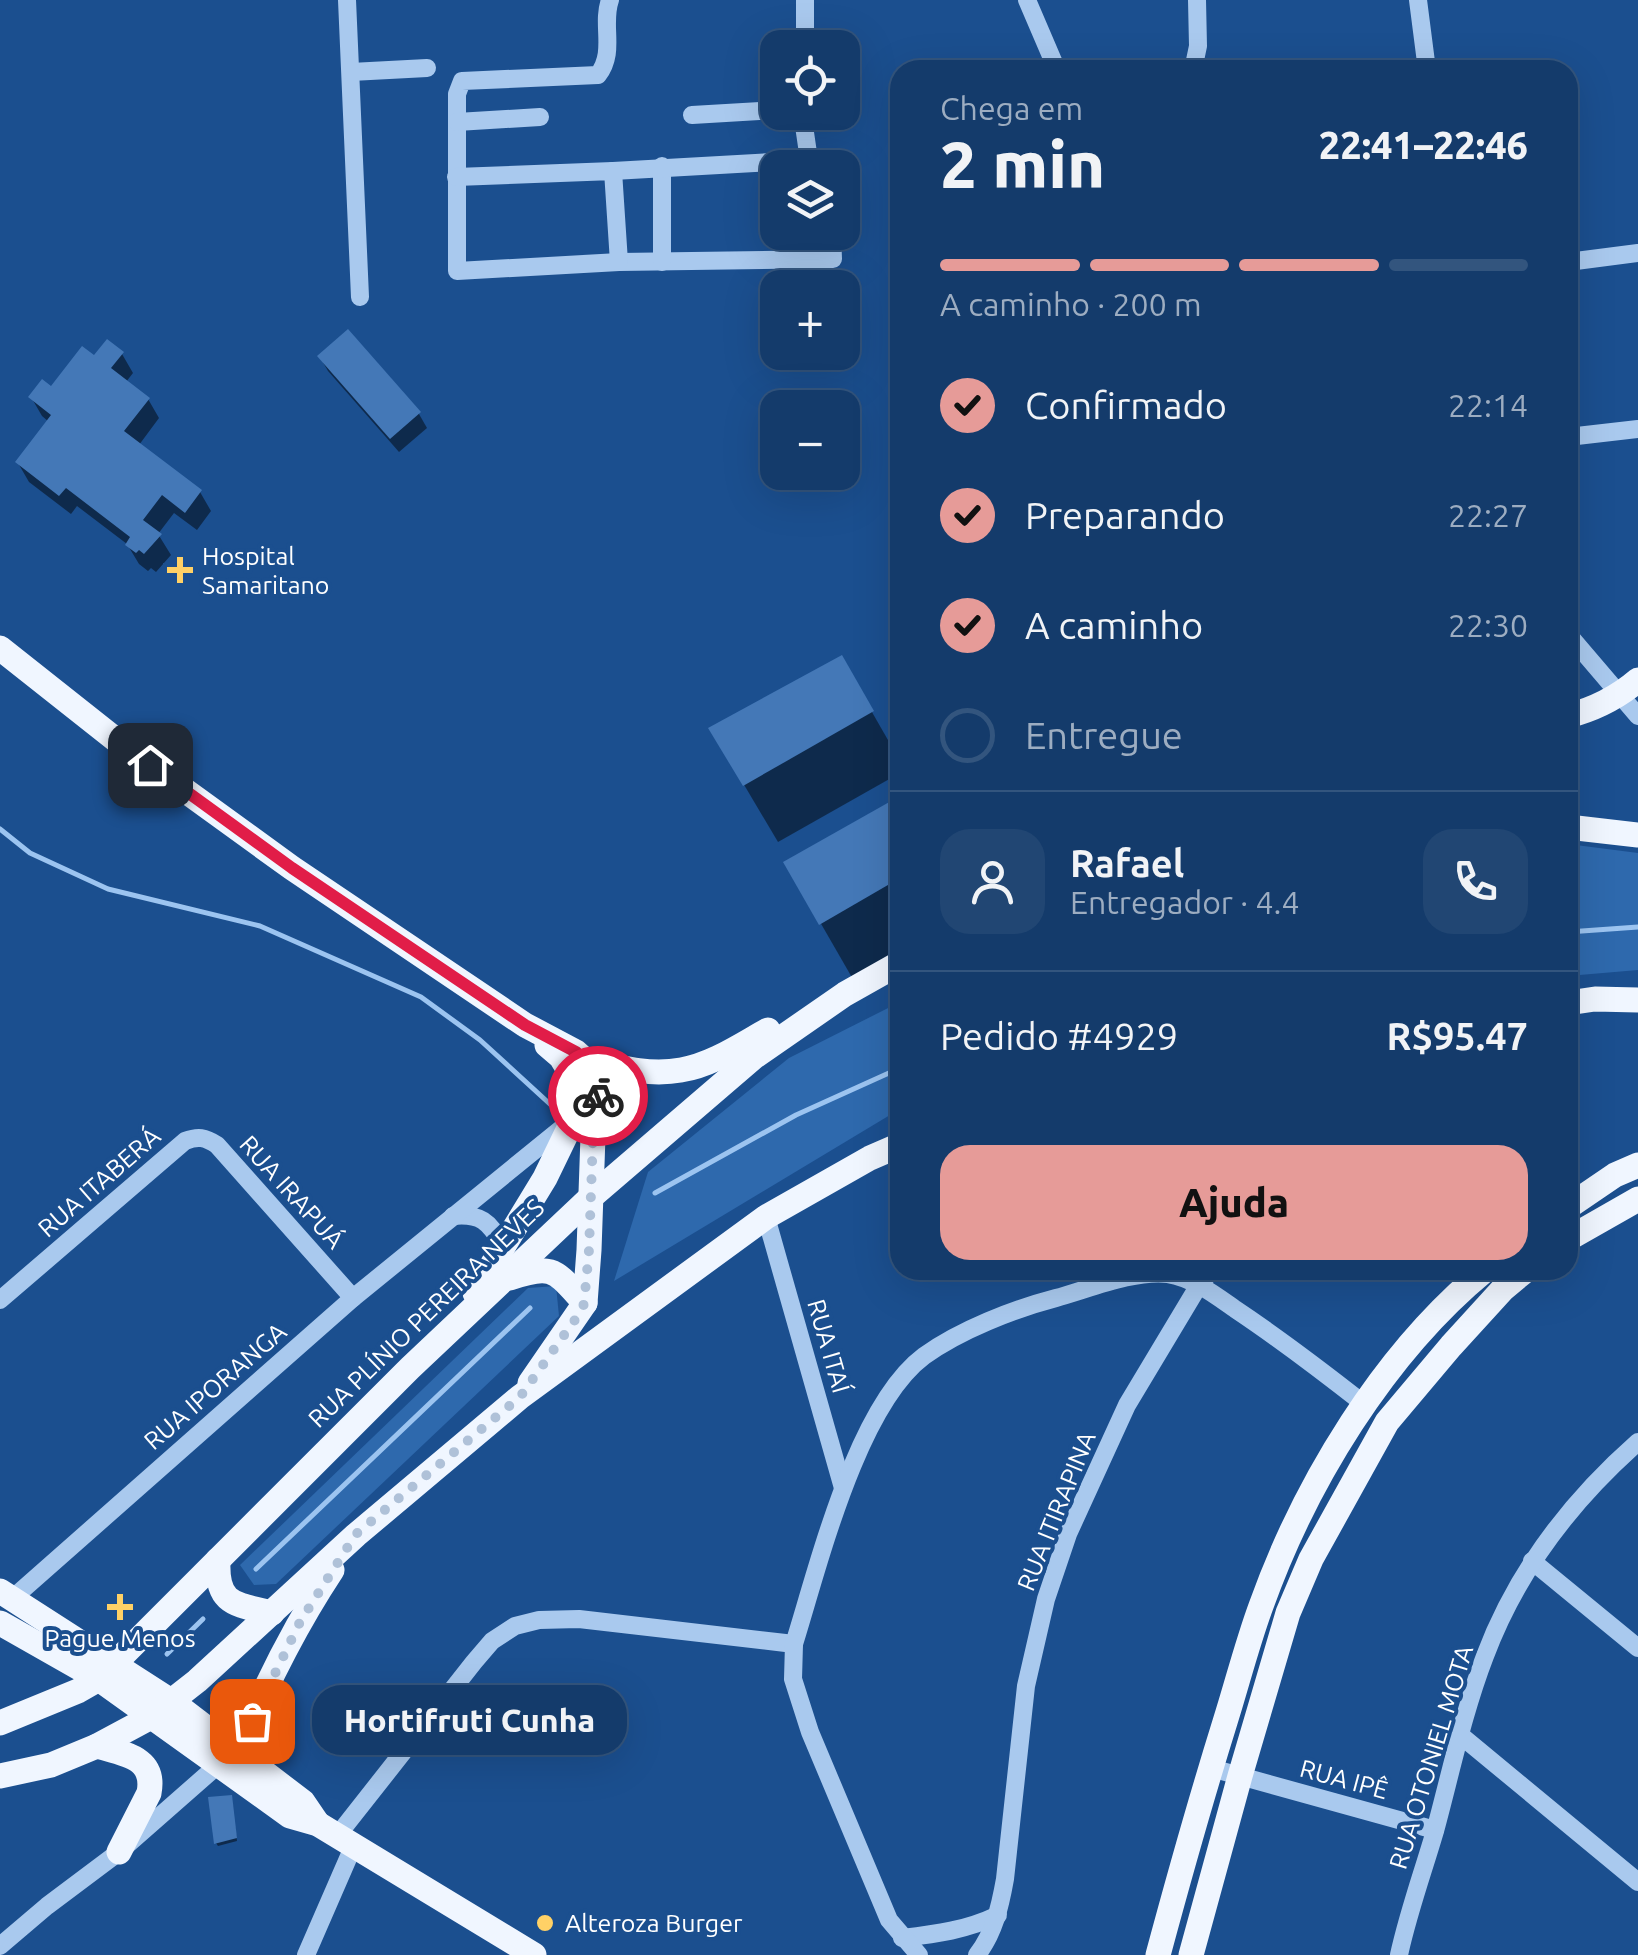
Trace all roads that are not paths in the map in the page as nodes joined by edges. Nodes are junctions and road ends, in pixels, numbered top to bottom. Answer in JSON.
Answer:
{"nodes":[{"id":1,"x":347,"y":0,"type":"edge"},
{"id":2,"x":610,"y":0,"type":"edge"},
{"id":3,"x":805,"y":0,"type":"edge"},
{"id":4,"x":1027,"y":0,"type":"edge"},
{"id":5,"x":1196,"y":0,"type":"edge"},
{"id":6,"x":1418,"y":0,"type":"edge"},
{"id":7,"x":805,"y":30,"type":"edge"},
{"id":8,"x":1053,"y":60,"type":"edge"},
{"id":9,"x":1195,"y":60,"type":"edge"},
{"id":10,"x":1426,"y":60,"type":"edge"},
{"id":11,"x":427,"y":68,"type":"dead end"},
{"id":12,"x":351,"y":72,"type":"junction"},
{"id":13,"x":760,"y":111,"type":"edge"},
{"id":14,"x":692,"y":115,"type":"dead end"},
{"id":15,"x":540,"y":117,"type":"dead end"},
{"id":16,"x":457,"y":122,"type":"junction"},
{"id":17,"x":760,"y":165,"type":"edge"},
{"id":18,"x":662,"y":166,"type":"junction"},
{"id":19,"x":613,"y":171,"type":"junction"},
{"id":20,"x":456,"y":177,"type":"junction"},
{"id":21,"x":833,"y":250,"type":"edge"},
{"id":22,"x":1638,"y":253,"type":"edge"},
{"id":23,"x":1578,"y":261,"type":"edge"},
{"id":24,"x":620,"y":262,"type":"junction"},
{"id":25,"x":662,"y":262,"type":"junction"},
{"id":26,"x":360,"y":297,"type":"dead end"},
{"id":27,"x":1638,"y":430,"type":"edge"},
{"id":28,"x":1578,"y":437,"type":"edge"},
{"id":29,"x":1578,"y":643,"type":"edge"},
{"id":30,"x":0,"y":648,"type":"edge"},
{"id":31,"x":1629,"y":688,"type":"edge"},
{"id":32,"x":1578,"y":713,"type":"edge"},
{"id":33,"x":1638,"y":716,"type":"edge"},
{"id":34,"x":1578,"y":827,"type":"edge"},
{"id":35,"x":1638,"y":835,"type":"edge"},
{"id":36,"x":890,"y":970,"type":"edge"},
{"id":37,"x":846,"y":994,"type":"junction"},
{"id":38,"x":1638,"y":1000,"type":"edge"},
{"id":39,"x":1578,"y":1002,"type":"edge"},
{"id":40,"x":525,"y":1025,"type":"junction"},
{"id":41,"x":586,"y":1060,"type":"junction"},
{"id":42,"x":574,"y":1118,"type":"junction"},
{"id":43,"x":185,"y":1141,"type":"joint"},
{"id":44,"x":890,"y":1150,"type":"edge"},
{"id":45,"x":1627,"y":1170,"type":"edge"},
{"id":46,"x":591,"y":1197,"type":"junction"},
{"id":47,"x":1638,"y":1197,"type":"edge"},
{"id":48,"x":1578,"y":1201,"type":"edge"},
{"id":49,"x":453,"y":1216,"type":"junction"},
{"id":50,"x":766,"y":1217,"type":"junction"},
{"id":51,"x":1578,"y":1233,"type":"edge"},
{"id":52,"x":505,"y":1247,"type":"junction"},
{"id":53,"x":503,"y":1280,"type":"junction"},
{"id":54,"x":1119,"y":1280,"type":"edge"},
{"id":55,"x":1185,"y":1280,"type":"edge"},
{"id":56,"x":1203,"y":1280,"type":"edge"},
{"id":57,"x":1474,"y":1280,"type":"edge"},
{"id":58,"x":1514,"y":1280,"type":"edge"},
{"id":59,"x":1199,"y":1285,"type":"junction"},
{"id":60,"x":353,"y":1298,"type":"junction"},
{"id":61,"x":0,"y":1300,"type":"edge"},
{"id":62,"x":584,"y":1304,"type":"junction"},
{"id":63,"x":432,"y":1348,"type":"junction"},
{"id":64,"x":520,"y":1397,"type":"junction"},
{"id":65,"x":1364,"y":1404,"type":"junction"},
{"id":66,"x":1638,"y":1442,"type":"edge"},
{"id":67,"x":843,"y":1488,"type":"junction"},
{"id":68,"x":356,"y":1534,"type":"junction"},
{"id":69,"x":218,"y":1560,"type":"junction"},
{"id":70,"x":1532,"y":1561,"type":"junction"},
{"id":71,"x":6,"y":1594,"type":"edge"},
{"id":72,"x":272,"y":1613,"type":"junction"},
{"id":73,"x":0,"y":1622,"type":"edge"},
{"id":74,"x":794,"y":1644,"type":"junction"},
{"id":75,"x":1638,"y":1648,"type":"edge"},
{"id":76,"x":107,"y":1671,"type":"junction"},
{"id":77,"x":161,"y":1709,"type":"junction"},
{"id":78,"x":0,"y":1723,"type":"edge"},
{"id":79,"x":1459,"y":1734,"type":"junction"},
{"id":80,"x":96,"y":1746,"type":"junction"},
{"id":81,"x":228,"y":1758,"type":"junction"},
{"id":82,"x":1211,"y":1768,"type":"junction"},
{"id":83,"x":0,"y":1776,"type":"edge"},
{"id":84,"x":1240,"y":1776,"type":"junction"},
{"id":85,"x":1435,"y":1830,"type":"junction"},
{"id":86,"x":336,"y":1836,"type":"junction"},
{"id":87,"x":119,"y":1852,"type":"junction"},
{"id":88,"x":1638,"y":1882,"type":"edge"},
{"id":89,"x":998,"y":1915,"type":"junction"},
{"id":90,"x":902,"y":1938,"type":"junction"},
{"id":91,"x":0,"y":1946,"type":"edge"},
{"id":92,"x":1405,"y":1951,"type":"edge"},
{"id":93,"x":306,"y":1955,"type":"edge"},
{"id":94,"x":534,"y":1955,"type":"edge"},
{"id":95,"x":919,"y":1955,"type":"edge"},
{"id":96,"x":977,"y":1955,"type":"edge"},
{"id":97,"x":1158,"y":1955,"type":"edge"},
{"id":98,"x":1191,"y":1955,"type":"edge"}],
"edges":[{"from":1,"to":12,"type":"street"},
{"from":2,"to":16,"type":"street"},
{"from":3,"to":7,"type":"street"},
{"from":4,"to":8,"type":"street"},
{"from":5,"to":9,"type":"street"},
{"from":6,"to":10,"type":"street"},
{"from":11,"to":12,"type":"street"},
{"from":12,"to":26,"type":"street"},
{"from":13,"to":14,"type":"street"},
{"from":15,"to":16,"type":"street"},
{"from":16,"to":20,"type":"street"},
{"from":17,"to":18,"type":"street"},
{"from":18,"to":19,"type":"street"},
{"from":18,"to":25,"type":"street"},
{"from":19,"to":20,"type":"street"},
{"from":19,"to":24,"type":"street"},
{"from":20,"to":24,"type":"street"},
{"from":21,"to":25,"type":"street"},
{"from":22,"to":23,"type":"street"},
{"from":24,"to":25,"type":"street"},
{"from":27,"to":28,"type":"street"},
{"from":29,"to":31,"type":"street"},
{"from":30,"to":40,"type":"main road"},
{"from":31,"to":32,"type":"main road"},
{"from":31,"to":33,"type":"street"},
{"from":34,"to":35,"type":"main road"},
{"from":36,"to":37,"type":"main road","name":"RUA PLÍNIO PEREIRA NEVES"},
{"from":37,"to":41,"type":"main road"},
{"from":37,"to":46,"type":"main road","name":"RUA PLÍNIO PEREIRA NEVES"},
{"from":38,"to":39,"type":"main road"},
{"from":40,"to":41,"type":"main road"},
{"from":40,"to":42,"type":"main road"},
{"from":41,"to":46,"type":"main road"},
{"from":42,"to":49,"type":"street","name":"RUA IPORANGA"},
{"from":42,"to":52,"type":"main road"},
{"from":43,"to":60,"type":"street","name":"RUA IRAPUÁ"},
{"from":43,"to":61,"type":"street","name":"RUA ITABERÁ"},
{"from":44,"to":50,"type":"main road"},
{"from":45,"to":47,"type":"street"},
{"from":45,"to":48,"type":"main road"},
{"from":46,"to":53,"type":"main road","name":"RUA PLÍNIO PEREIRA NEVES"},
{"from":46,"to":62,"type":"main road"},
{"from":47,"to":51,"type":"main road"},
{"from":49,"to":52,"type":"street"},
{"from":49,"to":60,"type":"street","name":"RUA IPORANGA"},
{"from":50,"to":64,"type":"main road"},
{"from":50,"to":67,"type":"street","name":"RUA ITAÍ"},
{"from":52,"to":63,"type":"main road"},
{"from":53,"to":62,"type":"main road"},
{"from":53,"to":63,"type":"main road","name":"RUA PLÍNIO PEREIRA NEVES"},
{"from":54,"to":67,"type":"street"},
{"from":55,"to":59,"type":"street"},
{"from":56,"to":59,"type":"street","name":"RUA ITIRAPINA"},
{"from":57,"to":65,"type":"main road"},
{"from":58,"to":84,"type":"main road"},
{"from":59,"to":65,"type":"street"},
{"from":59,"to":89,"type":"street","name":"RUA ITIRAPINA"},
{"from":60,"to":71,"type":"street","name":"RUA IPORANGA"},
{"from":62,"to":64,"type":"main road"},
{"from":63,"to":69,"type":"main road","name":"RUA PLÍNIO PEREIRA NEVES"},
{"from":64,"to":68,"type":"main road"},
{"from":65,"to":82,"type":"main road"},
{"from":66,"to":70,"type":"street","name":"RUA OTONIEL MOTA"},
{"from":67,"to":74,"type":"street"},
{"from":68,"to":72,"type":"main road"},
{"from":68,"to":81,"type":"main road"},
{"from":69,"to":72,"type":"main road"},
{"from":69,"to":76,"type":"main road","name":"RUA PLÍNIO PEREIRA NEVES"},
{"from":70,"to":75,"type":"street"},
{"from":70,"to":79,"type":"street","name":"RUA OTONIEL MOTA"},
{"from":71,"to":76,"type":"main road"},
{"from":72,"to":77,"type":"main road"},
{"from":73,"to":76,"type":"main road"},
{"from":74,"to":86,"type":"street"},
{"from":74,"to":90,"type":"street"},
{"from":76,"to":77,"type":"main road"},
{"from":76,"to":78,"type":"main road","name":"RUA PLÍNIO PEREIRA NEVES"},
{"from":77,"to":80,"type":"main road"},
{"from":77,"to":81,"type":"main road"},
{"from":79,"to":85,"type":"street","name":"RUA OTONIEL MOTA"},
{"from":79,"to":88,"type":"street"},
{"from":80,"to":83,"type":"main road"},
{"from":80,"to":87,"type":"main road"},
{"from":81,"to":86,"type":"main road"},
{"from":81,"to":87,"type":"street"},
{"from":82,"to":84,"type":"street","name":"RUA IPÊ"},
{"from":82,"to":97,"type":"main road"},
{"from":84,"to":85,"type":"street","name":"RUA IPÊ"},
{"from":84,"to":98,"type":"main road"},
{"from":85,"to":92,"type":"street","name":"RUA OTONIEL MOTA"},
{"from":86,"to":93,"type":"street"},
{"from":86,"to":94,"type":"main road"},
{"from":87,"to":91,"type":"street"},
{"from":89,"to":90,"type":"street"},
{"from":89,"to":96,"type":"street","name":"RUA ITIRAPINA"},
{"from":90,"to":95,"type":"street"}]}
